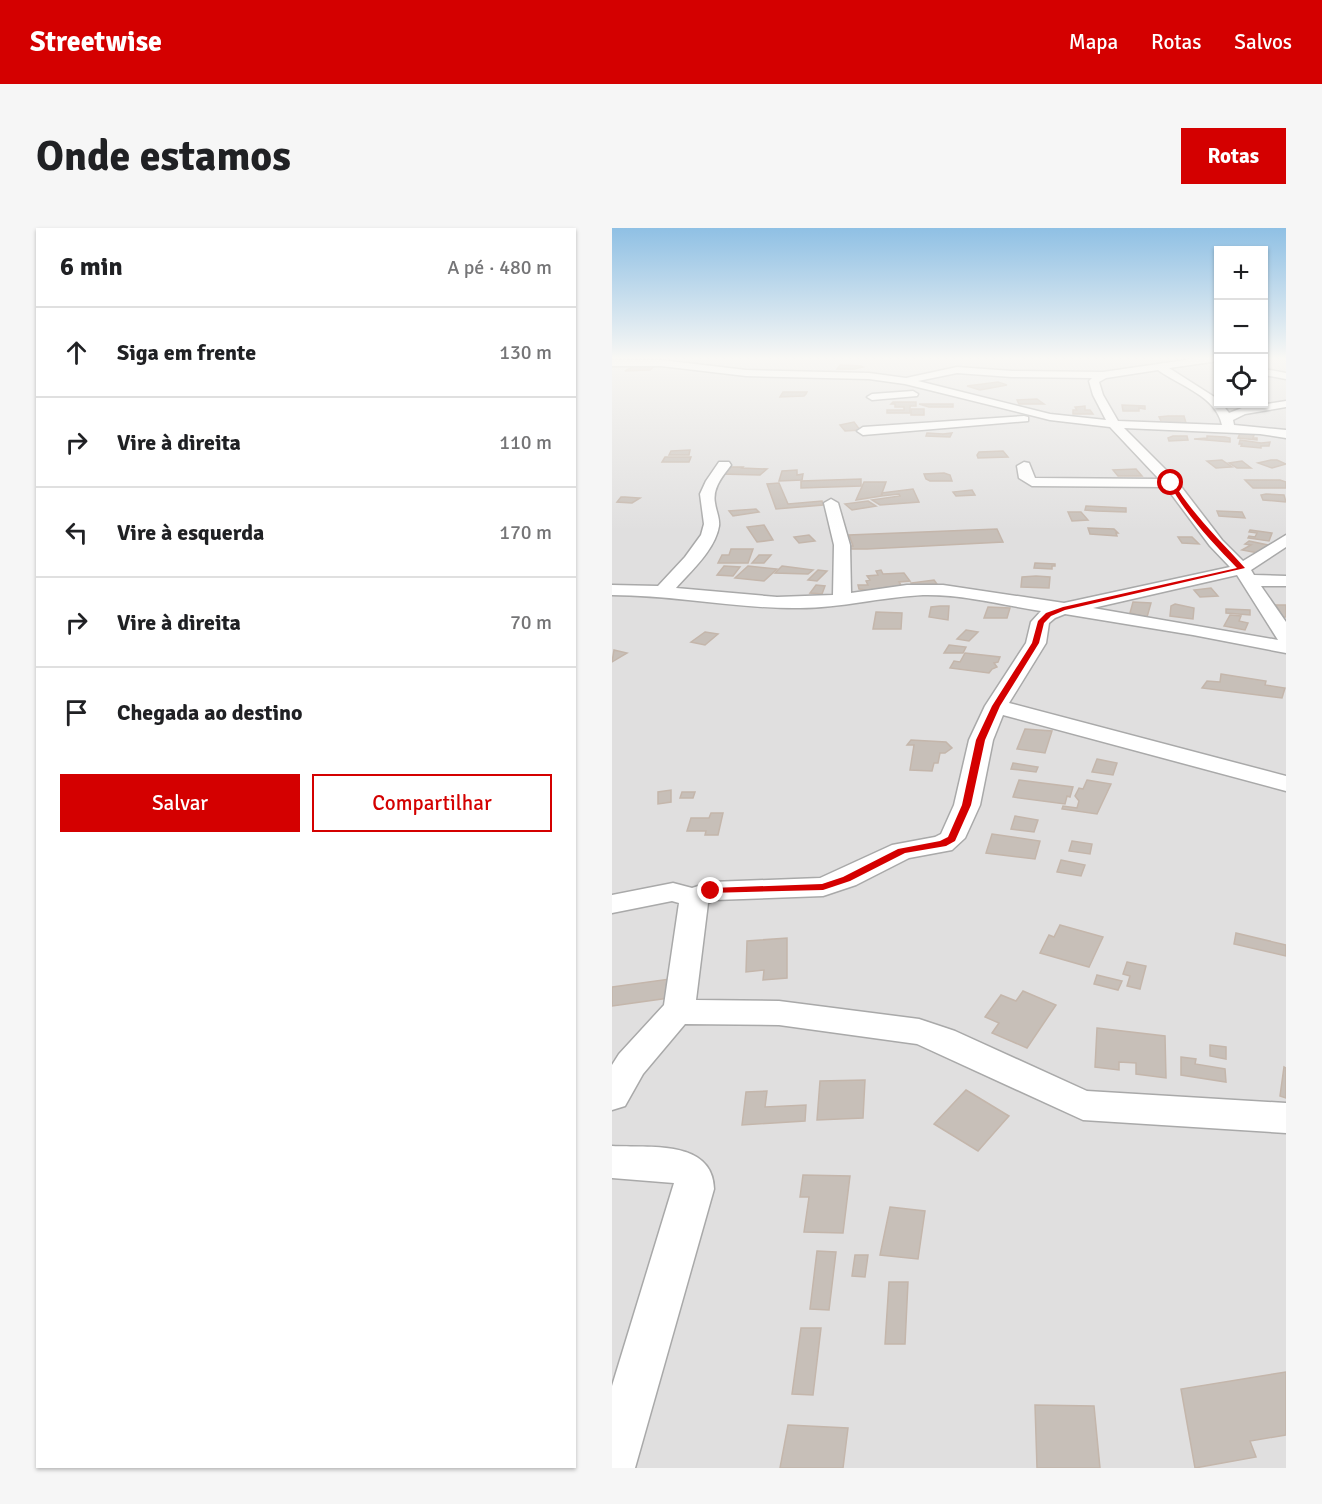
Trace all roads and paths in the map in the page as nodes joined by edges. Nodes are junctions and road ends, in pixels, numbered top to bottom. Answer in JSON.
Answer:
{"nodes":[{"id":1,"x":1041,"y":415,"type":"edge"},
{"id":2,"x":1110,"y":415,"type":"edge"},
{"id":3,"x":1225,"y":415,"type":"edge"},
{"id":4,"x":1239,"y":415,"type":"edge"},
{"id":5,"x":1050,"y":417,"type":"junction"},
{"id":6,"x":1114,"y":424,"type":"junction"},
{"id":7,"x":1232,"y":425,"type":"junction"},
{"id":8,"x":863,"y":431,"type":"dead end"},
{"id":9,"x":1286,"y":434,"type":"edge"},
{"id":10,"x":1233,"y":444,"type":"dead end"},
{"id":11,"x":724,"y":465,"type":"dead end"},
{"id":12,"x":1024,"y":466,"type":"dead end"},
{"id":13,"x":1171,"y":483,"type":"junction"},
{"id":14,"x":831,"y":503,"type":"dead end"},
{"id":15,"x":1286,"y":540,"type":"edge"},
{"id":16,"x":1245,"y":574,"type":"junction"},
{"id":17,"x":1286,"y":581,"type":"edge"},
{"id":18,"x":612,"y":590,"type":"edge"},
{"id":19,"x":663,"y":591,"type":"junction"},
{"id":20,"x":842,"y":599,"type":"junction"},
{"id":21,"x":1063,"y":609,"type":"junction"},
{"id":22,"x":1286,"y":635,"type":"edge"},
{"id":23,"x":1286,"y":647,"type":"edge"},
{"id":24,"x":996,"y":706,"type":"junction"},
{"id":25,"x":1283,"y":782,"type":"edge"},
{"id":26,"x":694,"y":898,"type":"junction"},
{"id":27,"x":612,"y":904,"type":"edge"},
{"id":28,"x":680,"y":1008,"type":"junction"},
{"id":29,"x":612,"y":1096,"type":"edge"},
{"id":30,"x":1286,"y":1118,"type":"edge"},
{"id":31,"x":612,"y":1162,"type":"edge"},
{"id":32,"x":612,"y":1464,"type":"edge"}],
"edges":[{"from":1,"to":5,"type":"street"},
{"from":2,"to":6,"type":"street"},
{"from":3,"to":7,"type":"street"},
{"from":4,"to":7,"type":"street"},
{"from":5,"to":6,"type":"street"},
{"from":5,"to":8,"type":"street"},
{"from":6,"to":7,"type":"street"},
{"from":6,"to":13,"type":"street"},
{"from":7,"to":9,"type":"street"},
{"from":7,"to":10,"type":"street"},
{"from":11,"to":19,"type":"street"},
{"from":12,"to":13,"type":"street"},
{"from":13,"to":16,"type":"street"},
{"from":14,"to":20,"type":"street"},
{"from":15,"to":16,"type":"street"},
{"from":16,"to":17,"type":"street"},
{"from":16,"to":21,"type":"street"},
{"from":16,"to":22,"type":"street"},
{"from":18,"to":19,"type":"street"},
{"from":19,"to":20,"type":"street"},
{"from":20,"to":21,"type":"street"},
{"from":21,"to":23,"type":"street"},
{"from":21,"to":24,"type":"street"},
{"from":24,"to":25,"type":"street"},
{"from":24,"to":26,"type":"street"},
{"from":26,"to":27,"type":"street"},
{"from":26,"to":28,"type":"street"},
{"from":28,"to":29,"type":"street"},
{"from":28,"to":30,"type":"street"},
{"from":31,"to":32,"type":"street"}]}
